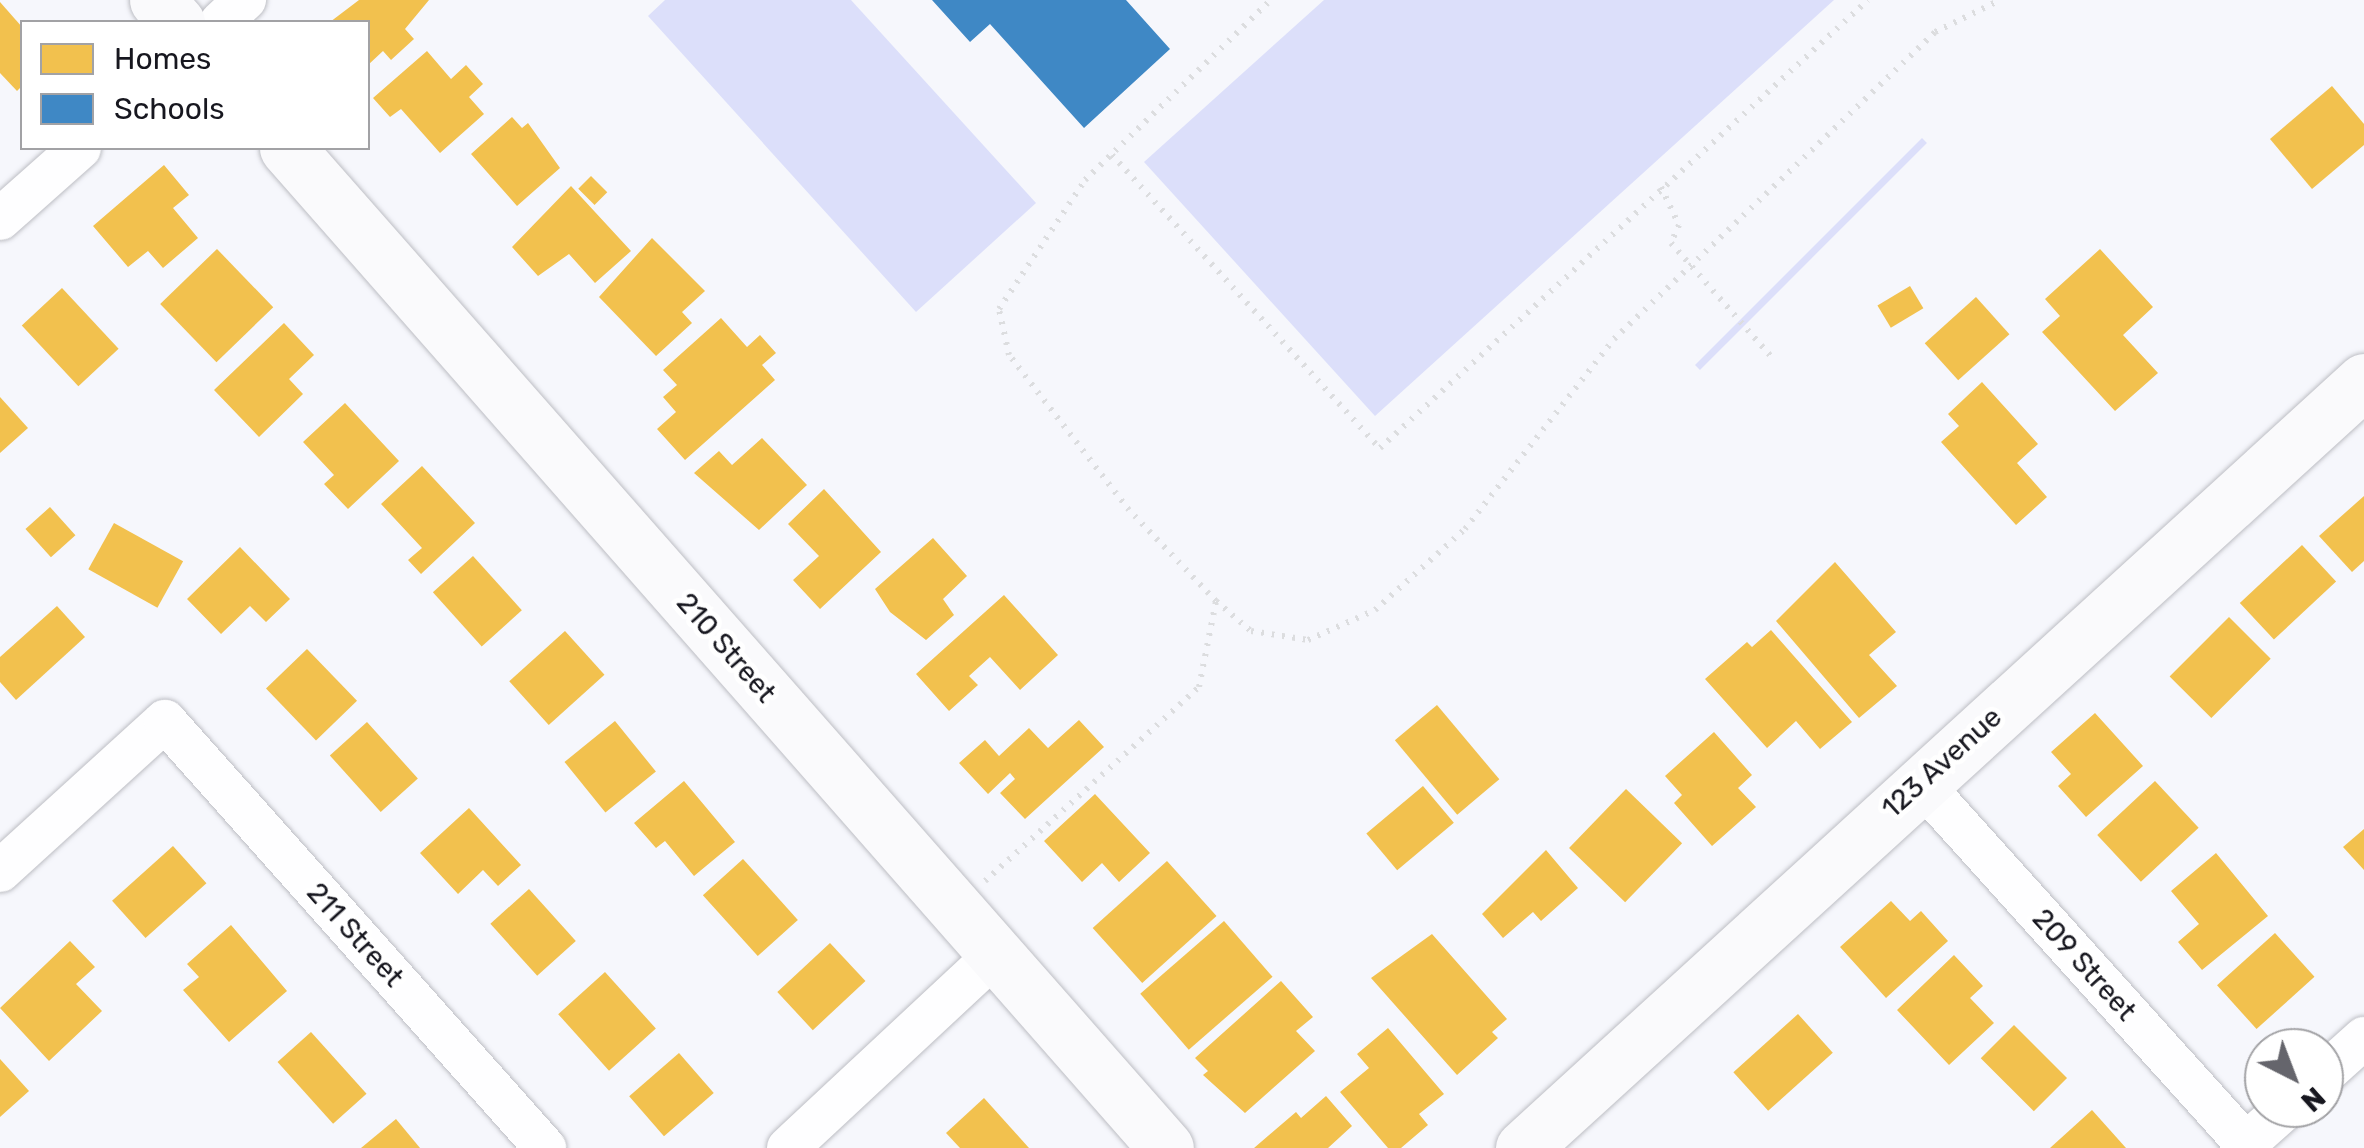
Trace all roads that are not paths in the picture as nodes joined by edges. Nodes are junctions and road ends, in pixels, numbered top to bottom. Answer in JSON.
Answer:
{"nodes":[{"id":1,"x":157,"y":0,"type":"edge"},
{"id":2,"x":245,"y":0,"type":"edge"},
{"id":3,"x":175,"y":20,"type":"edge"},
{"id":4,"x":222,"y":20,"type":"edge"},
{"id":5,"x":78,"y":150,"type":"edge"},
{"id":6,"x":288,"y":150,"type":"edge"},
{"id":7,"x":0,"y":219,"type":"edge"},
{"id":8,"x":2364,"y":381,"type":"edge"},
{"id":9,"x":1920,"y":782,"type":"junction"},
{"id":10,"x":0,"y":871,"type":"edge"},
{"id":11,"x":996,"y":954,"type":"junction"},
{"id":12,"x":2364,"y":1038,"type":"edge"},
{"id":13,"x":2344,"y":1056,"type":"edge"},
{"id":14,"x":2265,"y":1128,"type":"edge"},
{"id":15,"x":2245,"y":1147,"type":"edge"},
{"id":16,"x":546,"y":1148,"type":"edge"},
{"id":17,"x":788,"y":1148,"type":"edge"},
{"id":18,"x":1166,"y":1148,"type":"edge"},
{"id":19,"x":1523,"y":1148,"type":"edge"}],
"edges":[{"from":1,"to":3,"type":"street"},
{"from":2,"to":4,"type":"street"},
{"from":5,"to":7,"type":"street"},
{"from":6,"to":11,"type":"street","name":"210 Street"},
{"from":8,"to":9,"type":"street","name":"123 Avenue"},
{"from":9,"to":15,"type":"street","name":"209 Street"},
{"from":9,"to":19,"type":"street","name":"123 Avenue"},
{"from":10,"to":16,"type":"street","name":"211 Street"},
{"from":11,"to":17,"type":"street"},
{"from":11,"to":18,"type":"street","name":"210 Street"},
{"from":12,"to":13,"type":"street"},
{"from":14,"to":15,"type":"street"}]}
